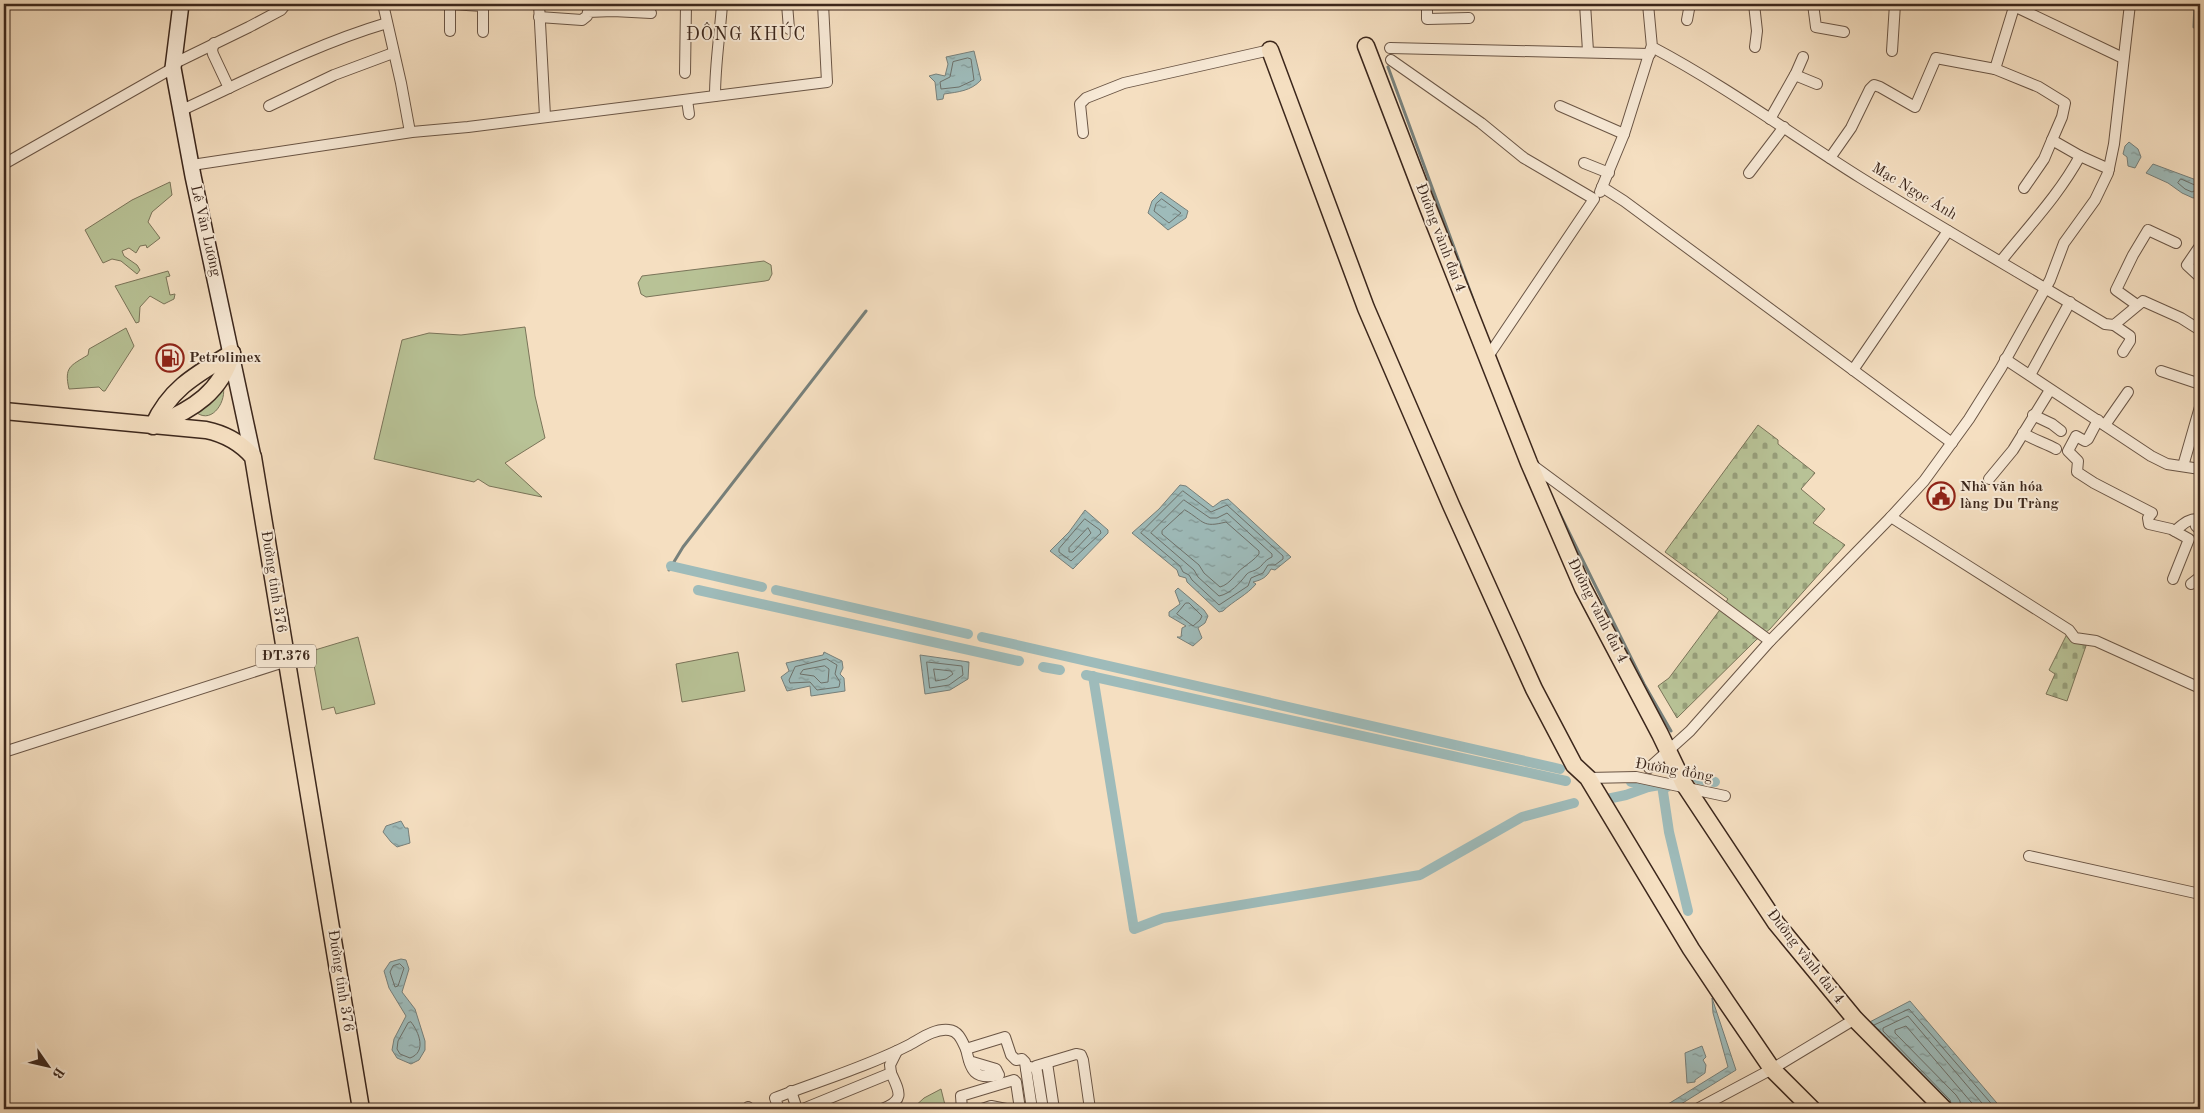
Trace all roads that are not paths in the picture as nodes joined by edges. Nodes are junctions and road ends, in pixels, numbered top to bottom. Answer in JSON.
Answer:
{"nodes":[{"id":1,"x":181,"y":4,"type":"edge"},
{"id":2,"x":286,"y":4,"type":"edge"},
{"id":3,"x":383,"y":4,"type":"edge"},
{"id":4,"x":450,"y":4,"type":"edge"},
{"id":5,"x":510,"y":4,"type":"edge"},
{"id":6,"x":521,"y":4,"type":"edge"},
{"id":7,"x":539,"y":4,"type":"edge"},
{"id":8,"x":686,"y":4,"type":"edge"},
{"id":9,"x":722,"y":4,"type":"edge"},
{"id":10,"x":787,"y":4,"type":"edge"},
{"id":11,"x":823,"y":4,"type":"edge"},
{"id":12,"x":1427,"y":4,"type":"edge"},
{"id":13,"x":1585,"y":4,"type":"edge"},
{"id":14,"x":1648,"y":4,"type":"edge"},
{"id":15,"x":1690,"y":4,"type":"edge"},
{"id":16,"x":1754,"y":4,"type":"edge"},
{"id":17,"x":1813,"y":4,"type":"edge"},
{"id":18,"x":1895,"y":4,"type":"edge"},
{"id":19,"x":2130,"y":4,"type":"edge"},
{"id":20,"x":2014,"y":5,"type":"edge"},
{"id":21,"x":651,"y":13,"type":"dead end"},
{"id":22,"x":539,"y":17,"type":"junction"},
{"id":23,"x":1468,"y":18,"type":"dead end"},
{"id":24,"x":1687,"y":20,"type":"dead end"},
{"id":25,"x":387,"y":23,"type":"junction"},
{"id":26,"x":789,"y":29,"type":"dead end"},
{"id":27,"x":450,"y":31,"type":"dead end"},
{"id":28,"x":483,"y":32,"type":"dead end"},
{"id":29,"x":1844,"y":32,"type":"dead end"},
{"id":30,"x":214,"y":43,"type":"junction"},
{"id":31,"x":1366,"y":46,"type":"dead end"},
{"id":32,"x":1755,"y":47,"type":"dead end"},
{"id":33,"x":1390,"y":48,"type":"dead end"},
{"id":34,"x":1270,"y":50,"type":"joint"},
{"id":35,"x":1651,"y":50,"type":"junction"},
{"id":36,"x":1892,"y":51,"type":"dead end"},
{"id":37,"x":1588,"y":52,"type":"junction"},
{"id":38,"x":393,"y":53,"type":"junction"},
{"id":39,"x":1803,"y":57,"type":"dead end"},
{"id":40,"x":2123,"y":58,"type":"junction"},
{"id":41,"x":1391,"y":60,"type":"dead end"},
{"id":42,"x":173,"y":66,"type":"junction"},
{"id":43,"x":1995,"y":70,"type":"junction"},
{"id":44,"x":685,"y":72,"type":"dead end"},
{"id":45,"x":1795,"y":75,"type":"junction"},
{"id":46,"x":1817,"y":84,"type":"dead end"},
{"id":47,"x":229,"y":88,"type":"junction"},
{"id":48,"x":715,"y":96,"type":"junction"},
{"id":49,"x":687,"y":100,"type":"junction"},
{"id":50,"x":269,"y":106,"type":"dead end"},
{"id":51,"x":1560,"y":106,"type":"dead end"},
{"id":52,"x":182,"y":110,"type":"junction"},
{"id":53,"x":689,"y":114,"type":"dead end"},
{"id":54,"x":544,"y":116,"type":"junction"},
{"id":55,"x":1770,"y":118,"type":"junction"},
{"id":56,"x":1784,"y":127,"type":"junction"},
{"id":57,"x":410,"y":132,"type":"junction"},
{"id":58,"x":1083,"y":133,"type":"dead end"},
{"id":59,"x":1624,"y":134,"type":"junction"},
{"id":60,"x":2052,"y":140,"type":"junction"},
{"id":61,"x":2080,"y":156,"type":"junction"},
{"id":62,"x":1830,"y":158,"type":"junction"},
{"id":63,"x":1584,"y":163,"type":"dead end"},
{"id":64,"x":4,"y":164,"type":"edge"},
{"id":65,"x":192,"y":165,"type":"junction"},
{"id":66,"x":2109,"y":169,"type":"junction"},
{"id":67,"x":1609,"y":172,"type":"junction"},
{"id":68,"x":1749,"y":173,"type":"dead end"},
{"id":69,"x":1602,"y":187,"type":"junction"},
{"id":70,"x":2024,"y":188,"type":"dead end"},
{"id":71,"x":1594,"y":200,"type":"junction"},
{"id":72,"x":1948,"y":231,"type":"junction"},
{"id":73,"x":2176,"y":244,"type":"dead end"},
{"id":74,"x":2200,"y":246,"type":"edge"},
{"id":75,"x":2001,"y":261,"type":"junction"},
{"id":76,"x":2200,"y":277,"type":"edge"},
{"id":77,"x":2046,"y":288,"type":"junction"},
{"id":78,"x":2070,"y":302,"type":"junction"},
{"id":79,"x":2136,"y":305,"type":"junction"},
{"id":80,"x":2114,"y":325,"type":"junction"},
{"id":81,"x":2200,"y":330,"type":"edge"},
{"id":82,"x":2123,"y":352,"type":"dead end"},
{"id":83,"x":232,"y":353,"type":"junction"},
{"id":84,"x":1487,"y":358,"type":"junction"},
{"id":85,"x":2005,"y":359,"type":"junction"},
{"id":86,"x":1854,"y":370,"type":"junction"},
{"id":87,"x":2161,"y":371,"type":"dead end"},
{"id":88,"x":2030,"y":375,"type":"junction"},
{"id":89,"x":2200,"y":384,"type":"edge"},
{"id":90,"x":2050,"y":390,"type":"junction"},
{"id":91,"x":2128,"y":392,"type":"dead end"},
{"id":92,"x":2200,"y":407,"type":"edge"},
{"id":93,"x":4,"y":412,"type":"edge"},
{"id":94,"x":2033,"y":414,"type":"junction"},
{"id":95,"x":2101,"y":423,"type":"junction"},
{"id":96,"x":153,"y":426,"type":"junction"},
{"id":97,"x":2061,"y":431,"type":"dead end"},
{"id":98,"x":2023,"y":433,"type":"junction"},
{"id":99,"x":1951,"y":444,"type":"junction"},
{"id":100,"x":2056,"y":449,"type":"dead end"},
{"id":101,"x":1958,"y":454,"type":"dead end"},
{"id":102,"x":253,"y":457,"type":"junction"},
{"id":103,"x":1529,"y":463,"type":"junction"},
{"id":104,"x":2183,"y":466,"type":"junction"},
{"id":105,"x":2200,"y":468,"type":"edge"},
{"id":106,"x":1990,"y":479,"type":"dead end"},
{"id":107,"x":1891,"y":517,"type":"junction"},
{"id":108,"x":2200,"y":519,"type":"edge"},
{"id":109,"x":2200,"y":530,"type":"edge"},
{"id":110,"x":2175,"y":531,"type":"junction"},
{"id":111,"x":2200,"y":577,"type":"edge"},
{"id":112,"x":2173,"y":579,"type":"dead end"},
{"id":113,"x":2191,"y":584,"type":"dead end"},
{"id":114,"x":1770,"y":641,"type":"junction"},
{"id":115,"x":287,"y":661,"type":"junction"},
{"id":116,"x":2200,"y":688,"type":"edge"},
{"id":117,"x":1668,"y":751,"type":"junction"},
{"id":118,"x":4,"y":752,"type":"edge"},
{"id":119,"x":1649,"y":768,"type":"dead end"},
{"id":120,"x":1588,"y":778,"type":"junction"},
{"id":121,"x":1686,"y":787,"type":"junction"},
{"id":122,"x":1725,"y":796,"type":"dead end"},
{"id":123,"x":2029,"y":856,"type":"dead end"},
{"id":124,"x":2200,"y":894,"type":"edge"},
{"id":125,"x":1855,"y":1019,"type":"junction"},
{"id":126,"x":966,"y":1049,"type":"junction"},
{"id":127,"x":897,"y":1051,"type":"junction"},
{"id":128,"x":969,"y":1061,"type":"dead end"},
{"id":129,"x":1047,"y":1063,"type":"junction"},
{"id":130,"x":1031,"y":1067,"type":"junction"},
{"id":131,"x":1772,"y":1069,"type":"junction"},
{"id":132,"x":891,"y":1073,"type":"junction"},
{"id":133,"x":791,"y":1092,"type":"junction"},
{"id":134,"x":361,"y":1109,"type":"edge"},
{"id":135,"x":779,"y":1109,"type":"edge"},
{"id":136,"x":796,"y":1109,"type":"edge"},
{"id":137,"x":803,"y":1109,"type":"edge"},
{"id":138,"x":882,"y":1109,"type":"edge"},
{"id":139,"x":962,"y":1109,"type":"edge"},
{"id":140,"x":982,"y":1109,"type":"edge"},
{"id":141,"x":1006,"y":1109,"type":"edge"},
{"id":142,"x":1020,"y":1109,"type":"edge"},
{"id":143,"x":1032,"y":1109,"type":"edge"},
{"id":144,"x":1043,"y":1109,"type":"edge"},
{"id":145,"x":1054,"y":1109,"type":"edge"},
{"id":146,"x":1090,"y":1109,"type":"edge"},
{"id":147,"x":1697,"y":1109,"type":"edge"},
{"id":148,"x":1812,"y":1109,"type":"edge"},
{"id":149,"x":1944,"y":1109,"type":"edge"}],
"edges":[{"from":1,"to":42,"type":"main road","name":"Lê Văn Lương"},
{"from":2,"to":30,"type":"street"},
{"from":3,"to":25,"type":"street"},
{"from":4,"to":27,"type":"street"},
{"from":4,"to":28,"type":"street"},
{"from":5,"to":6,"type":"street"},
{"from":7,"to":22,"type":"street"},
{"from":8,"to":44,"type":"street"},
{"from":9,"to":48,"type":"street"},
{"from":10,"to":26,"type":"street"},
{"from":11,"to":48,"type":"street"},
{"from":12,"to":23,"type":"street"},
{"from":13,"to":37,"type":"street"},
{"from":14,"to":35,"type":"street"},
{"from":15,"to":24,"type":"street"},
{"from":16,"to":32,"type":"street"},
{"from":17,"to":29,"type":"street"},
{"from":18,"to":36,"type":"street"},
{"from":19,"to":40,"type":"street"},
{"from":20,"to":40,"type":"street"},
{"from":20,"to":43,"type":"street"},
{"from":21,"to":22,"type":"street"},
{"from":22,"to":54,"type":"street"},
{"from":25,"to":38,"type":"street"},
{"from":25,"to":47,"type":"street"},
{"from":30,"to":42,"type":"street"},
{"from":30,"to":47,"type":"street"},
{"from":31,"to":84,"type":"main road","name":"Đường vành đai 4"},
{"from":33,"to":37,"type":"street"},
{"from":34,"to":58,"type":"street"},
{"from":34,"to":120,"type":"main road"},
{"from":35,"to":37,"type":"street"},
{"from":35,"to":55,"type":"street","name":"Mạc Ngọc Ánh"},
{"from":35,"to":59,"type":"street"},
{"from":38,"to":50,"type":"street"},
{"from":38,"to":57,"type":"street"},
{"from":39,"to":45,"type":"street"},
{"from":40,"to":66,"type":"street"},
{"from":41,"to":71,"type":"street"},
{"from":42,"to":52,"type":"main road","name":"Lê Văn Lương"},
{"from":42,"to":64,"type":"street"},
{"from":43,"to":60,"type":"street"},
{"from":43,"to":62,"type":"street"},
{"from":45,"to":46,"type":"street"},
{"from":45,"to":55,"type":"street"},
{"from":47,"to":52,"type":"street"},
{"from":48,"to":49,"type":"street"},
{"from":49,"to":53,"type":"street"},
{"from":49,"to":54,"type":"street"},
{"from":51,"to":59,"type":"street"},
{"from":52,"to":65,"type":"main road","name":"Lê Văn Lương"},
{"from":54,"to":57,"type":"street"},
{"from":55,"to":56,"type":"street","name":"Mạc Ngọc Ánh"},
{"from":56,"to":62,"type":"street","name":"Mạc Ngọc Ánh"},
{"from":56,"to":68,"type":"street"},
{"from":57,"to":65,"type":"street"},
{"from":59,"to":67,"type":"street"},
{"from":60,"to":61,"type":"street"},
{"from":60,"to":70,"type":"street"},
{"from":61,"to":66,"type":"street"},
{"from":61,"to":75,"type":"street"},
{"from":62,"to":72,"type":"street","name":"Mạc Ngọc Ánh"},
{"from":63,"to":67,"type":"street"},
{"from":65,"to":83,"type":"main road","name":"Lê Văn Lương"},
{"from":66,"to":77,"type":"street"},
{"from":67,"to":69,"type":"street"},
{"from":69,"to":71,"type":"street"},
{"from":69,"to":86,"type":"street"},
{"from":71,"to":84,"type":"street"},
{"from":72,"to":75,"type":"street","name":"Mạc Ngọc Ánh"},
{"from":72,"to":86,"type":"street"},
{"from":73,"to":79,"type":"street"},
{"from":74,"to":76,"type":"street"},
{"from":75,"to":77,"type":"street","name":"Mạc Ngọc Ánh"},
{"from":77,"to":78,"type":"street","name":"Mạc Ngọc Ánh"},
{"from":77,"to":85,"type":"street"},
{"from":78,"to":80,"type":"street","name":"Mạc Ngọc Ánh"},
{"from":78,"to":88,"type":"street"},
{"from":79,"to":80,"type":"street"},
{"from":79,"to":81,"type":"street"},
{"from":80,"to":82,"type":"street"},
{"from":83,"to":96,"type":"main road"},
{"from":83,"to":96,"type":"main road"},
{"from":83,"to":102,"type":"main road","name":"Lê Văn Lương"},
{"from":84,"to":103,"type":"main road","name":"Đường vành đai 4"},
{"from":85,"to":88,"type":"street"},
{"from":85,"to":99,"type":"street"},
{"from":86,"to":99,"type":"street"},
{"from":87,"to":89,"type":"street"},
{"from":88,"to":90,"type":"street"},
{"from":90,"to":94,"type":"street"},
{"from":90,"to":95,"type":"street"},
{"from":91,"to":95,"type":"street"},
{"from":92,"to":104,"type":"street"},
{"from":93,"to":96,"type":"main road"},
{"from":94,"to":97,"type":"street"},
{"from":94,"to":98,"type":"street"},
{"from":95,"to":104,"type":"street"},
{"from":95,"to":110,"type":"street"},
{"from":96,"to":102,"type":"main road"},
{"from":98,"to":100,"type":"street"},
{"from":98,"to":106,"type":"street"},
{"from":99,"to":101,"type":"street"},
{"from":99,"to":107,"type":"street"},
{"from":102,"to":115,"type":"main road","name":"Đường tỉnh 376","number":"ĐT.376"},
{"from":103,"to":114,"type":"street"},
{"from":103,"to":117,"type":"main road","name":"Đường vành đai 4"},
{"from":104,"to":105,"type":"street"},
{"from":107,"to":114,"type":"street"},
{"from":107,"to":116,"type":"street"},
{"from":108,"to":109,"type":"street"},
{"from":108,"to":110,"type":"street"},
{"from":110,"to":112,"type":"street"},
{"from":111,"to":113,"type":"street"},
{"from":114,"to":117,"type":"street"},
{"from":115,"to":118,"type":"street"},
{"from":115,"to":134,"type":"main road","name":"Đường tỉnh 376","number":"ĐT.376"},
{"from":117,"to":119,"type":"street"},
{"from":117,"to":121,"type":"main road","name":"Đường vành đai 4"},
{"from":120,"to":121,"type":"street","name":"Đường đồng"},
{"from":120,"to":131,"type":"main road"},
{"from":121,"to":122,"type":"street","name":"Đường đồng"},
{"from":121,"to":125,"type":"main road","name":"Đường vành đai 4"},
{"from":123,"to":124,"type":"street"},
{"from":125,"to":131,"type":"street"},
{"from":125,"to":149,"type":"main road","name":"Đường vành đai 4"},
{"from":126,"to":127,"type":"street"},
{"from":126,"to":128,"type":"street"},
{"from":126,"to":130,"type":"street"},
{"from":127,"to":132,"type":"street"},
{"from":127,"to":133,"type":"street"},
{"from":129,"to":130,"type":"street"},
{"from":129,"to":145,"type":"street"},
{"from":129,"to":146,"type":"street"},
{"from":130,"to":143,"type":"street"},
{"from":130,"to":144,"type":"street"},
{"from":131,"to":147,"type":"street"},
{"from":131,"to":148,"type":"main road"},
{"from":132,"to":137,"type":"street"},
{"from":132,"to":138,"type":"street"},
{"from":133,"to":135,"type":"street"},
{"from":133,"to":136,"type":"street"},
{"from":139,"to":142,"type":"street"},
{"from":140,"to":141,"type":"street"}]}
